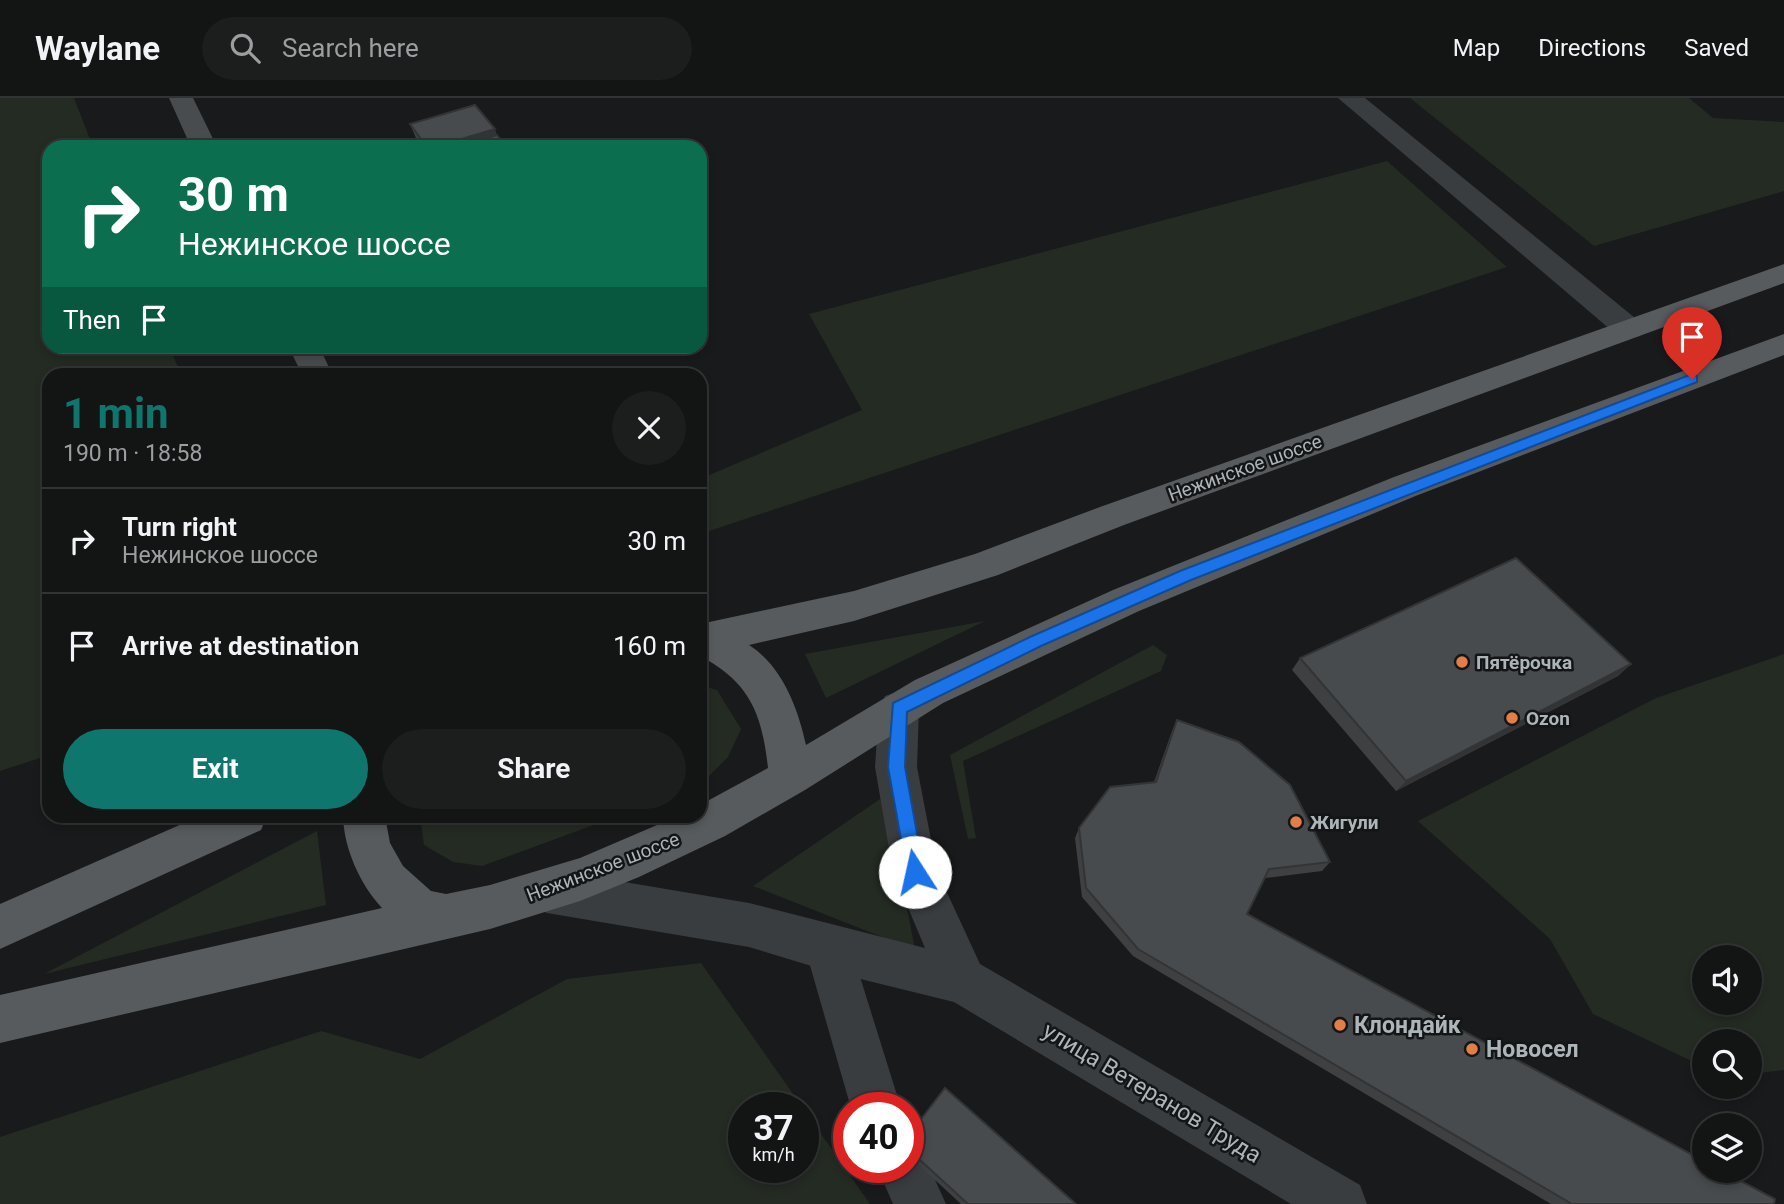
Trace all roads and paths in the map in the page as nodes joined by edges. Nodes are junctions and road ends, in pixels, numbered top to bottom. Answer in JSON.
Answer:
{"nodes":[{"id":1,"x":181,"y":98,"type":"edge"},
{"id":2,"x":1350,"y":98,"type":"edge"},
{"id":3,"x":201,"y":140,"type":"edge"},
{"id":4,"x":1784,"y":273,"type":"edge"},
{"id":5,"x":1629,"y":329,"type":"junction"},
{"id":6,"x":1784,"y":344,"type":"edge"},
{"id":7,"x":707,"y":638,"type":"edge"},
{"id":8,"x":707,"y":642,"type":"edge"},
{"id":9,"x":899,"y":708,"type":"junction"},
{"id":10,"x":790,"y":777,"type":"junction"},
{"id":11,"x":230,"y":823,"type":"edge"},
{"id":12,"x":366,"y":823,"type":"edge"},
{"id":13,"x":707,"y":823,"type":"edge"},
{"id":14,"x":707,"y":823,"type":"edge"},
{"id":15,"x":547,"y":891,"type":"junction"},
{"id":16,"x":446,"y":916,"type":"junction"},
{"id":17,"x":0,"y":927,"type":"edge"},
{"id":18,"x":828,"y":948,"type":"junction"},
{"id":19,"x":963,"y":981,"type":"junction"},
{"id":20,"x":0,"y":1019,"type":"edge"},
{"id":21,"x":871,"y":1092,"type":"edge"},
{"id":22,"x":910,"y":1183,"type":"edge"},
{"id":23,"x":920,"y":1204,"type":"edge"},
{"id":24,"x":1341,"y":1204,"type":"edge"}],
"edges":[{"from":1,"to":3,"type":"main road"},
{"from":2,"to":5,"type":"street"},
{"from":4,"to":5,"type":"main road","name":"Нежинское шоссе"},
{"from":5,"to":7,"type":"main road","name":"Нежинское шоссе"},
{"from":6,"to":9,"type":"main road","name":"Нежинское шоссе"},
{"from":8,"to":10,"type":"main road"},
{"from":9,"to":10,"type":"main road","name":"Нежинское шоссе"},
{"from":9,"to":19,"type":"street"},
{"from":10,"to":14,"type":"main road","name":"Нежинское шоссе"},
{"from":11,"to":17,"type":"main road"},
{"from":12,"to":16,"type":"main road"},
{"from":13,"to":15,"type":"main road","name":"Нежинское шоссе"},
{"from":15,"to":16,"type":"main road","name":"Нежинское шоссе"},
{"from":15,"to":18,"type":"street","name":"улица Ветеранов Труда"},
{"from":16,"to":20,"type":"main road","name":"Нежинское шоссе"},
{"from":18,"to":19,"type":"street","name":"улица Ветеранов Труда"},
{"from":18,"to":21,"type":"street"},
{"from":19,"to":24,"type":"street","name":"улица Ветеранов Труда"},
{"from":22,"to":23,"type":"street"}]}
